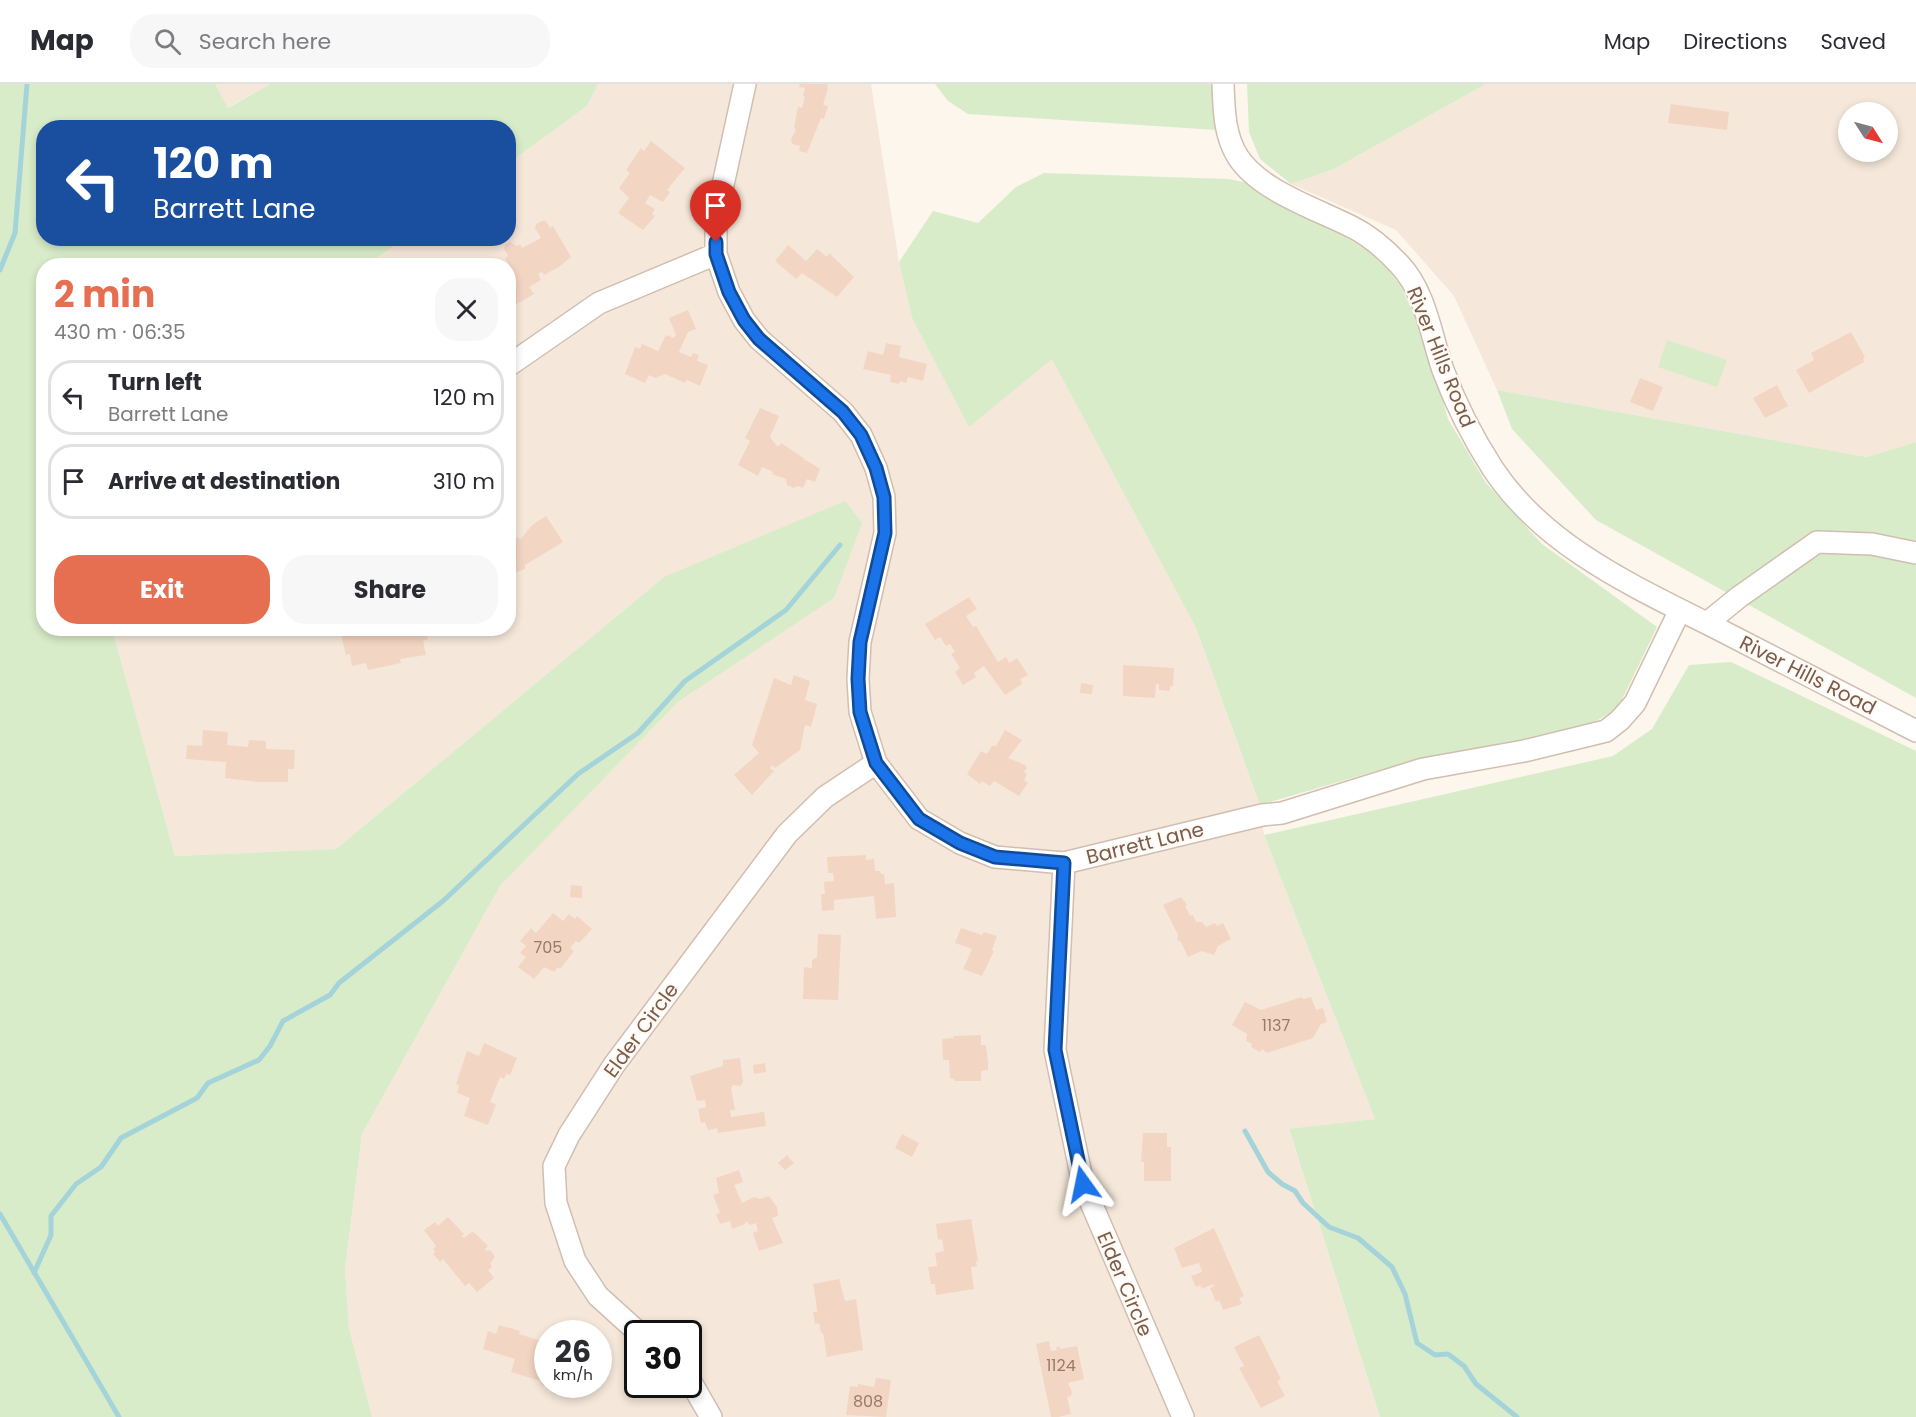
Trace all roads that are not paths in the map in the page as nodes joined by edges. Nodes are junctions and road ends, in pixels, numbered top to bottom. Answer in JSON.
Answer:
{"nodes":[{"id":1,"x":745,"y":84,"type":"edge"},
{"id":2,"x":1223,"y":84,"type":"edge"},
{"id":3,"x":716,"y":254,"type":"junction"},
{"id":4,"x":516,"y":360,"type":"edge"},
{"id":5,"x":1916,"y":554,"type":"edge"},
{"id":6,"x":1680,"y":610,"type":"junction"},
{"id":7,"x":1707,"y":623,"type":"junction"},
{"id":8,"x":1916,"y":731,"type":"edge"},
{"id":9,"x":876,"y":763,"type":"junction"},
{"id":10,"x":1064,"y":863,"type":"junction"},
{"id":11,"x":625,"y":1320,"type":"edge"},
{"id":12,"x":700,"y":1398,"type":"edge"},
{"id":13,"x":711,"y":1417,"type":"edge"},
{"id":14,"x":1183,"y":1417,"type":"edge"}],
"edges":[{"from":1,"to":3,"type":"street","name":"Barrett Lane"},
{"from":2,"to":6,"type":"street","name":"River Hills Road"},
{"from":3,"to":4,"type":"street"},
{"from":3,"to":9,"type":"street","name":"Barrett Lane"},
{"from":5,"to":7,"type":"street"},
{"from":6,"to":7,"type":"street","name":"River Hills Road"},
{"from":6,"to":10,"type":"street","name":"Barrett Lane"},
{"from":7,"to":8,"type":"street","name":"River Hills Road"},
{"from":9,"to":10,"type":"street","name":"Barrett Lane"},
{"from":9,"to":11,"type":"street","name":"Elder Circle"},
{"from":10,"to":14,"type":"street","name":"Elder Circle"},
{"from":12,"to":13,"type":"street"}]}
